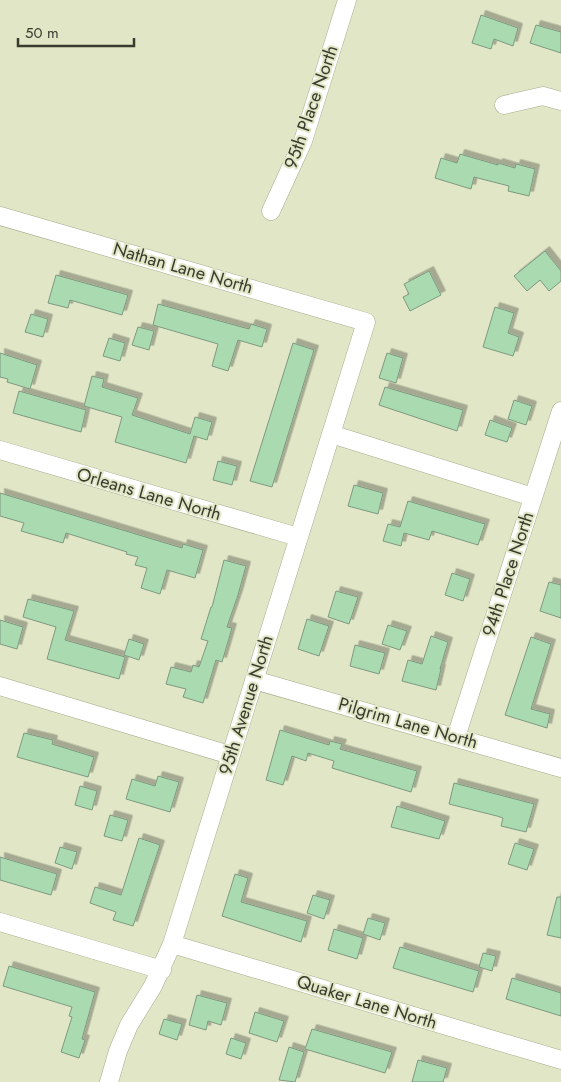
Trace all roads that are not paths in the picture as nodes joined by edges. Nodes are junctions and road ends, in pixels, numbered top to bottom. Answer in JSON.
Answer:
{"nodes":[{"id":1,"x":347,"y":0,"type":"edge"},
{"id":2,"x":561,"y":101,"type":"edge"},
{"id":3,"x":504,"y":105,"type":"dead end"},
{"id":4,"x":271,"y":211,"type":"dead end"},
{"id":5,"x":0,"y":216,"type":"edge"},
{"id":6,"x":366,"y":322,"type":"joint"},
{"id":7,"x":561,"y":411,"type":"edge"},
{"id":8,"x":331,"y":434,"type":"junction"},
{"id":9,"x":0,"y":450,"type":"edge"},
{"id":10,"x":533,"y":497,"type":"junction"},
{"id":11,"x":298,"y":537,"type":"junction"},
{"id":12,"x":254,"y":680,"type":"junction"},
{"id":13,"x":0,"y":686,"type":"edge"},
{"id":14,"x":456,"y":737,"type":"junction"},
{"id":15,"x":230,"y":755,"type":"junction"},
{"id":16,"x":561,"y":768,"type":"edge"},
{"id":17,"x":0,"y":922,"type":"edge"},
{"id":18,"x":172,"y":944,"type":"junction"},
{"id":19,"x":162,"y":970,"type":"junction"},
{"id":20,"x":561,"y":1060,"type":"edge"},
{"id":21,"x":109,"y":1082,"type":"edge"}],
"edges":[{"from":1,"to":4,"type":"street","name":"95th Place North"},
{"from":2,"to":3,"type":"street"},
{"from":5,"to":6,"type":"street","name":"Nathan Lane North"},
{"from":6,"to":8,"type":"street","name":"95th Avenue North"},
{"from":7,"to":10,"type":"street","name":"94th Place North"},
{"from":8,"to":10,"type":"street"},
{"from":8,"to":11,"type":"street","name":"95th Avenue North"},
{"from":9,"to":11,"type":"street","name":"Orleans Lane North"},
{"from":10,"to":14,"type":"street","name":"94th Place North"},
{"from":11,"to":12,"type":"street","name":"95th Avenue North"},
{"from":12,"to":14,"type":"street","name":"Pilgrim Lane North"},
{"from":12,"to":15,"type":"street","name":"95th Avenue North"},
{"from":13,"to":15,"type":"street"},
{"from":14,"to":16,"type":"street","name":"Pilgrim Lane North"},
{"from":15,"to":18,"type":"street","name":"95th Avenue North"},
{"from":17,"to":19,"type":"street"},
{"from":18,"to":19,"type":"street","name":"95th Avenue North"},
{"from":18,"to":20,"type":"street","name":"Quaker Lane North"},
{"from":19,"to":21,"type":"street","name":"95th Avenue North"}]}
